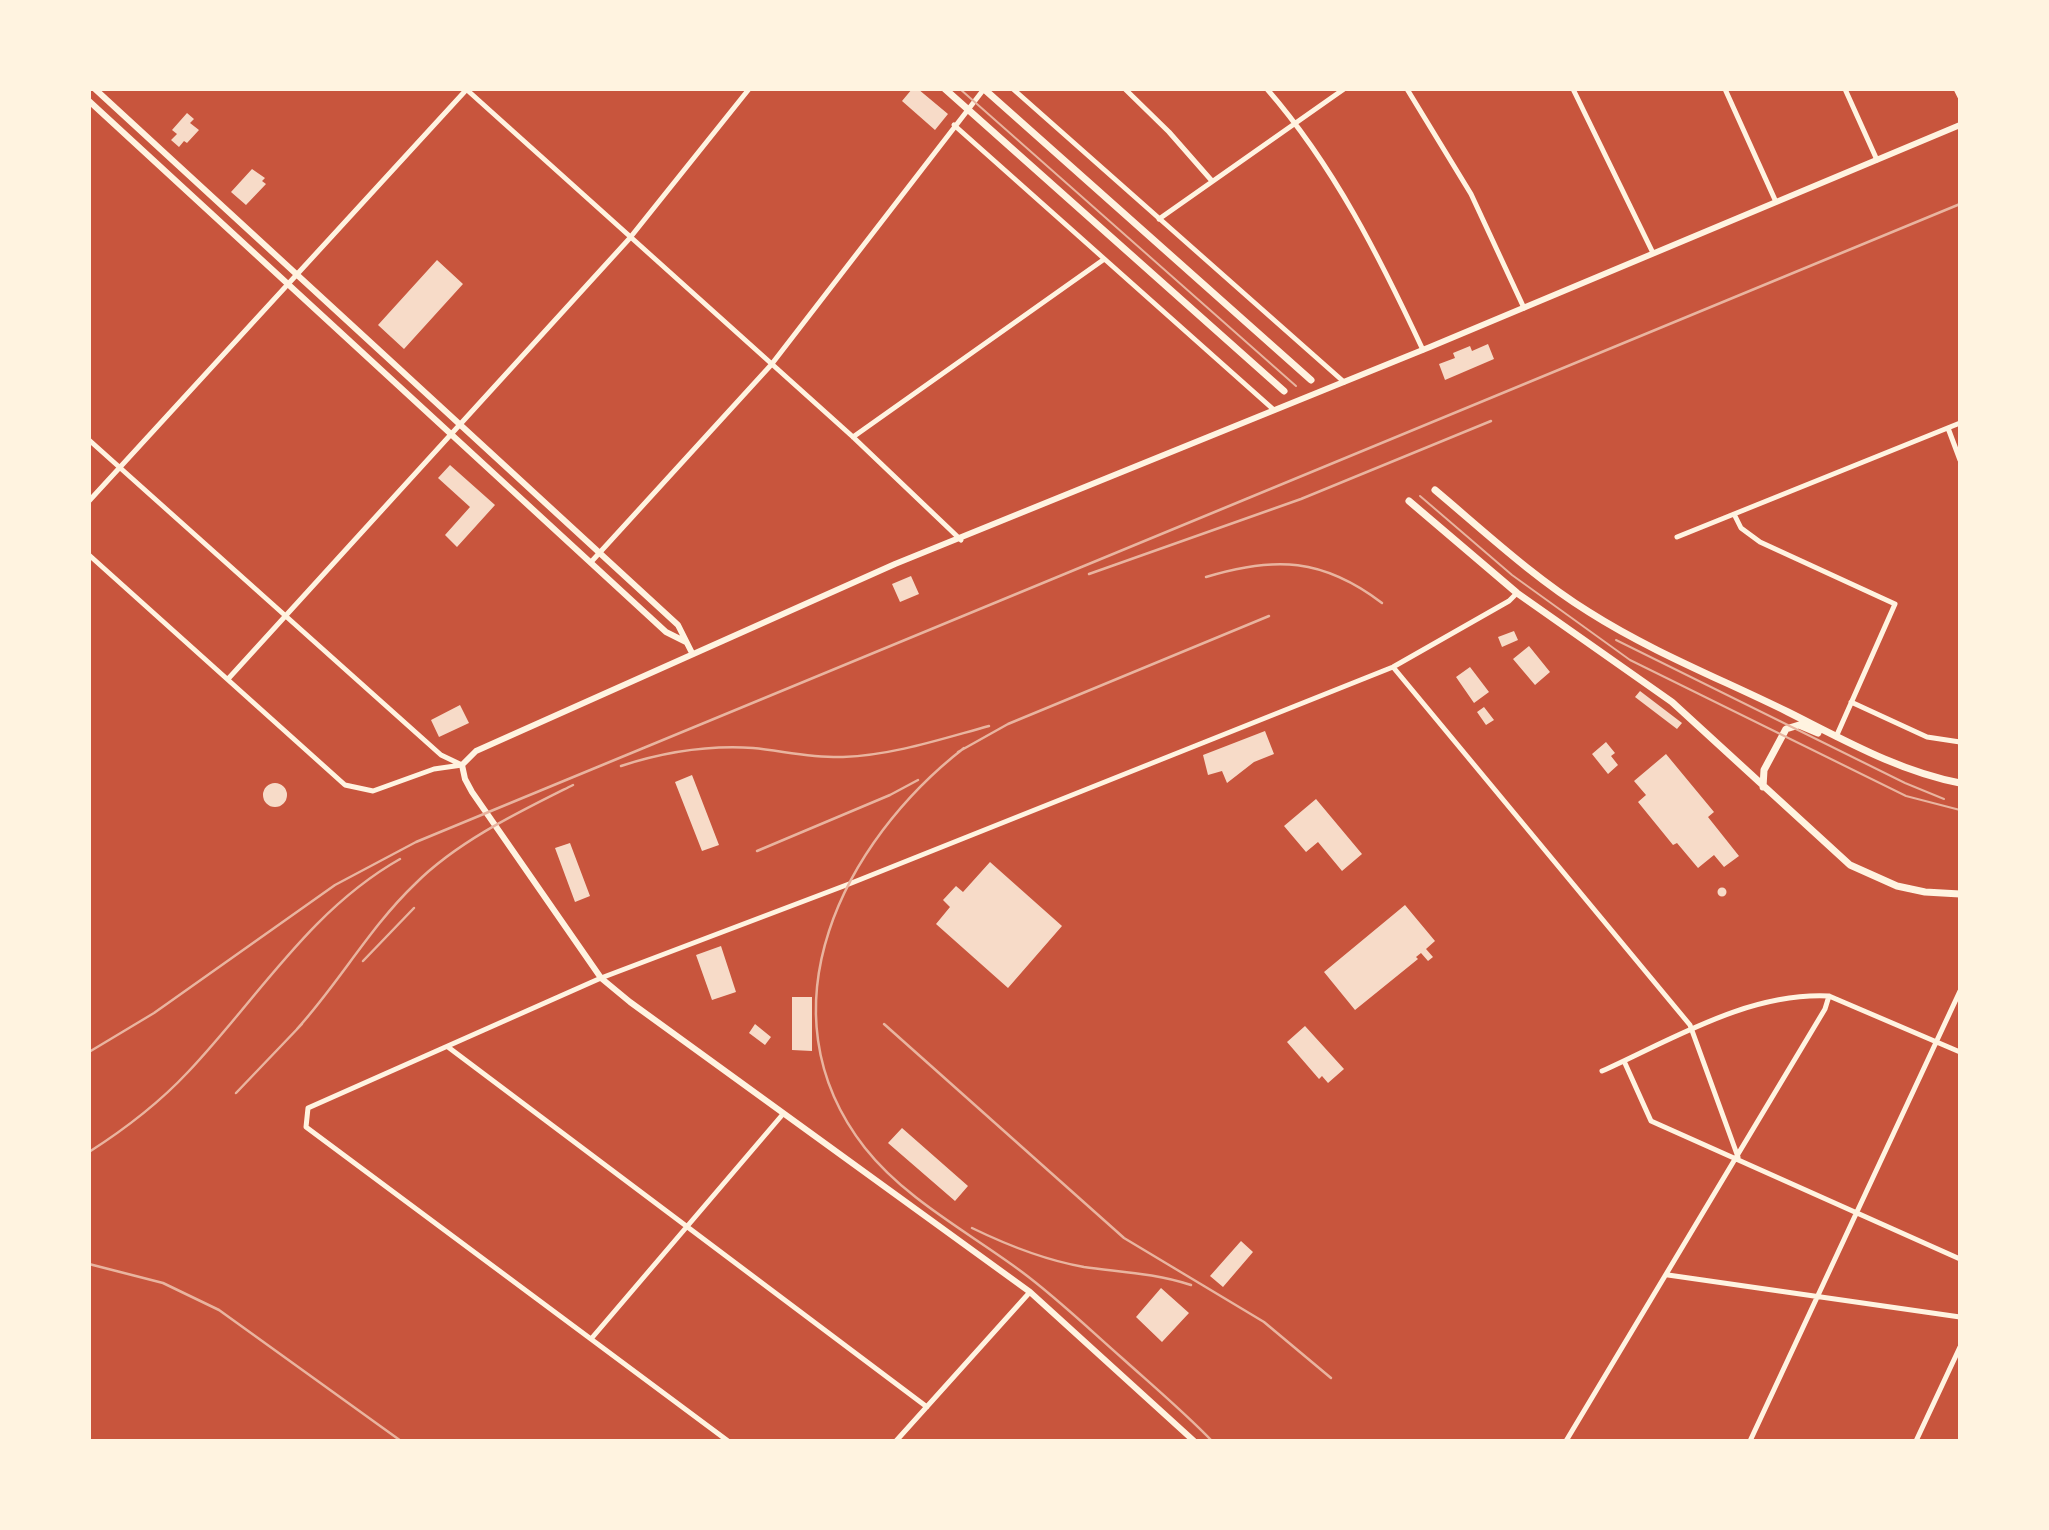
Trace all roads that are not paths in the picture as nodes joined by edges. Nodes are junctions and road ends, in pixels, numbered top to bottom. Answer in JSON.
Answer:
{"nodes":[{"id":1,"x":95,"y":89,"type":"edge"},
{"id":2,"x":466,"y":89,"type":"edge"},
{"id":3,"x":749,"y":89,"type":"edge"},
{"id":4,"x":945,"y":89,"type":"edge"},
{"id":5,"x":984,"y":89,"type":"edge"},
{"id":6,"x":1013,"y":89,"type":"edge"},
{"id":7,"x":1125,"y":89,"type":"edge"},
{"id":8,"x":1267,"y":89,"type":"edge"},
{"id":9,"x":1344,"y":89,"type":"edge"},
{"id":10,"x":1407,"y":89,"type":"edge"},
{"id":11,"x":1573,"y":89,"type":"edge"},
{"id":12,"x":1725,"y":89,"type":"edge"},
{"id":13,"x":1845,"y":89,"type":"edge"},
{"id":14,"x":1956,"y":89,"type":"edge"},
{"id":15,"x":89,"y":95,"type":"edge"},
{"id":16,"x":1960,"y":97,"type":"edge"},
{"id":17,"x":89,"y":101,"type":"edge"},
{"id":18,"x":967,"y":109,"type":"junction"},
{"id":19,"x":1295,"y":122,"type":"junction"},
{"id":20,"x":954,"y":125,"type":"junction"},
{"id":21,"x":1960,"y":125,"type":"edge"},
{"id":22,"x":1877,"y":160,"type":"junction"},
{"id":23,"x":1212,"y":181,"type":"junction"},
{"id":24,"x":1776,"y":202,"type":"junction"},
{"id":25,"x":1159,"y":219,"type":"junction"},
{"id":26,"x":629,"y":239,"type":"junction"},
{"id":27,"x":1653,"y":253,"type":"junction"},
{"id":28,"x":1103,"y":260,"type":"junction"},
{"id":29,"x":297,"y":273,"type":"junction"},
{"id":30,"x":288,"y":283,"type":"junction"},
{"id":31,"x":1524,"y":308,"type":"junction"},
{"id":32,"x":1423,"y":350,"type":"junction"},
{"id":33,"x":771,"y":365,"type":"junction"},
{"id":34,"x":1311,"y":380,"type":"dead end"},
{"id":35,"x":1344,"y":383,"type":"junction"},
{"id":36,"x":1284,"y":391,"type":"dead end"},
{"id":37,"x":1275,"y":410,"type":"junction"},
{"id":38,"x":1960,"y":423,"type":"edge"},
{"id":39,"x":460,"y":424,"type":"junction"},
{"id":40,"x":1948,"y":428,"type":"junction"},
{"id":41,"x":452,"y":434,"type":"junction"},
{"id":42,"x":853,"y":437,"type":"junction"},
{"id":43,"x":89,"y":440,"type":"edge"},
{"id":44,"x":1960,"y":460,"type":"edge"},
{"id":45,"x":119,"y":467,"type":"junction"},
{"id":46,"x":1435,"y":490,"type":"dead end"},
{"id":47,"x":89,"y":501,"type":"edge"},
{"id":48,"x":1409,"y":501,"type":"dead end"},
{"id":49,"x":1734,"y":514,"type":"junction"},
{"id":50,"x":1677,"y":537,"type":"dead end"},
{"id":51,"x":961,"y":540,"type":"junction"},
{"id":52,"x":600,"y":552,"type":"junction"},
{"id":53,"x":89,"y":555,"type":"edge"},
{"id":54,"x":592,"y":561,"type":"junction"},
{"id":55,"x":1517,"y":593,"type":"junction"},
{"id":56,"x":284,"y":616,"type":"junction"},
{"id":57,"x":686,"y":642,"type":"junction"},
{"id":58,"x":692,"y":653,"type":"junction"},
{"id":59,"x":1393,"y":667,"type":"junction"},
{"id":60,"x":228,"y":679,"type":"junction"},
{"id":61,"x":1851,"y":702,"type":"junction"},
{"id":62,"x":1836,"y":737,"type":"junction"},
{"id":63,"x":1960,"y":743,"type":"edge"},
{"id":64,"x":463,"y":765,"type":"junction"},
{"id":65,"x":1960,"y":783,"type":"edge"},
{"id":66,"x":1763,"y":787,"type":"junction"},
{"id":67,"x":1960,"y":894,"type":"edge"},
{"id":68,"x":601,"y":978,"type":"junction"},
{"id":69,"x":1960,"y":991,"type":"edge"},
{"id":70,"x":1829,"y":996,"type":"junction"},
{"id":71,"x":1692,"y":1028,"type":"junction"},
{"id":72,"x":1936,"y":1042,"type":"junction"},
{"id":73,"x":448,"y":1047,"type":"junction"},
{"id":74,"x":1960,"y":1052,"type":"edge"},
{"id":75,"x":1624,"y":1061,"type":"junction"},
{"id":76,"x":1602,"y":1071,"type":"dead end"},
{"id":77,"x":783,"y":1114,"type":"junction"},
{"id":78,"x":1738,"y":1157,"type":"junction"},
{"id":79,"x":1857,"y":1213,"type":"junction"},
{"id":80,"x":687,"y":1227,"type":"junction"},
{"id":81,"x":1960,"y":1259,"type":"edge"},
{"id":82,"x":1668,"y":1275,"type":"junction"},
{"id":83,"x":1030,"y":1292,"type":"junction"},
{"id":84,"x":1816,"y":1298,"type":"junction"},
{"id":85,"x":1960,"y":1317,"type":"edge"},
{"id":86,"x":591,"y":1339,"type":"junction"},
{"id":87,"x":1960,"y":1347,"type":"edge"},
{"id":88,"x":927,"y":1407,"type":"junction"},
{"id":89,"x":728,"y":1441,"type":"edge"},
{"id":90,"x":896,"y":1441,"type":"edge"},
{"id":91,"x":1194,"y":1441,"type":"edge"},
{"id":92,"x":1566,"y":1441,"type":"edge"},
{"id":93,"x":1750,"y":1441,"type":"edge"},
{"id":94,"x":1916,"y":1441,"type":"edge"}],
"edges":[{"from":1,"to":15,"type":"street"},
{"from":1,"to":29,"type":"street"},
{"from":2,"to":26,"type":"street"},
{"from":2,"to":29,"type":"street"},
{"from":3,"to":26,"type":"street"},
{"from":4,"to":18,"type":"main road"},
{"from":5,"to":18,"type":"street"},
{"from":5,"to":34,"type":"main road"},
{"from":6,"to":25,"type":"street"},
{"from":7,"to":23,"type":"street"},
{"from":8,"to":19,"type":"street"},
{"from":9,"to":19,"type":"street"},
{"from":10,"to":31,"type":"street"},
{"from":11,"to":27,"type":"street"},
{"from":12,"to":24,"type":"street"},
{"from":13,"to":22,"type":"street"},
{"from":14,"to":16,"type":"street"},
{"from":17,"to":30,"type":"street"},
{"from":18,"to":20,"type":"street"},
{"from":18,"to":36,"type":"main road"},
{"from":19,"to":23,"type":"street"},
{"from":19,"to":32,"type":"street"},
{"from":20,"to":28,"type":"street"},
{"from":20,"to":33,"type":"street"},
{"from":21,"to":22,"type":"street"},
{"from":22,"to":24,"type":"street"},
{"from":23,"to":25,"type":"street"},
{"from":24,"to":27,"type":"street"},
{"from":25,"to":35,"type":"street"},
{"from":26,"to":33,"type":"street"},
{"from":26,"to":39,"type":"street"},
{"from":27,"to":31,"type":"street"},
{"from":28,"to":37,"type":"street"},
{"from":28,"to":42,"type":"street"},
{"from":29,"to":30,"type":"street"},
{"from":29,"to":39,"type":"street"},
{"from":30,"to":41,"type":"street"},
{"from":30,"to":45,"type":"street"},
{"from":31,"to":32,"type":"street"},
{"from":32,"to":35,"type":"street"},
{"from":33,"to":42,"type":"street"},
{"from":33,"to":52,"type":"street"},
{"from":35,"to":37,"type":"street"},
{"from":37,"to":51,"type":"street"},
{"from":38,"to":40,"type":"street"},
{"from":39,"to":41,"type":"street"},
{"from":39,"to":52,"type":"street"},
{"from":40,"to":44,"type":"street"},
{"from":40,"to":49,"type":"street"},
{"from":41,"to":54,"type":"street"},
{"from":41,"to":56,"type":"street"},
{"from":42,"to":51,"type":"street"},
{"from":43,"to":45,"type":"street"},
{"from":45,"to":47,"type":"street"},
{"from":45,"to":56,"type":"street"},
{"from":46,"to":62,"type":"main road"},
{"from":48,"to":55,"type":"main road"},
{"from":49,"to":50,"type":"street"},
{"from":49,"to":61,"type":"street"},
{"from":51,"to":58,"type":"street"},
{"from":52,"to":54,"type":"street"},
{"from":52,"to":57,"type":"street"},
{"from":53,"to":60,"type":"street"},
{"from":54,"to":57,"type":"street"},
{"from":55,"to":59,"type":"street"},
{"from":55,"to":66,"type":"main road"},
{"from":56,"to":60,"type":"street"},
{"from":56,"to":64,"type":"street"},
{"from":57,"to":58,"type":"street"},
{"from":58,"to":64,"type":"street"},
{"from":59,"to":68,"type":"street"},
{"from":59,"to":71,"type":"street"},
{"from":60,"to":64,"type":"street"},
{"from":61,"to":62,"type":"street"},
{"from":61,"to":63,"type":"street"},
{"from":62,"to":65,"type":"main road"},
{"from":62,"to":66,"type":"main road"},
{"from":64,"to":68,"type":"street"},
{"from":66,"to":67,"type":"main road"},
{"from":68,"to":73,"type":"street"},
{"from":68,"to":77,"type":"street"},
{"from":69,"to":72,"type":"street"},
{"from":70,"to":71,"type":"street"},
{"from":70,"to":72,"type":"street"},
{"from":70,"to":78,"type":"street"},
{"from":71,"to":75,"type":"street"},
{"from":71,"to":78,"type":"street"},
{"from":72,"to":74,"type":"street"},
{"from":72,"to":79,"type":"street"},
{"from":73,"to":80,"type":"street"},
{"from":73,"to":86,"type":"street"},
{"from":75,"to":76,"type":"street"},
{"from":75,"to":78,"type":"street"},
{"from":77,"to":80,"type":"street"},
{"from":77,"to":83,"type":"street"},
{"from":78,"to":79,"type":"street"},
{"from":78,"to":82,"type":"street"},
{"from":79,"to":81,"type":"street"},
{"from":79,"to":84,"type":"street"},
{"from":80,"to":86,"type":"street"},
{"from":80,"to":88,"type":"street"},
{"from":82,"to":84,"type":"street"},
{"from":82,"to":92,"type":"street"},
{"from":83,"to":88,"type":"street"},
{"from":83,"to":91,"type":"street"},
{"from":84,"to":85,"type":"street"},
{"from":84,"to":93,"type":"street"},
{"from":86,"to":89,"type":"street"},
{"from":87,"to":94,"type":"street"},
{"from":88,"to":90,"type":"street"}]}
